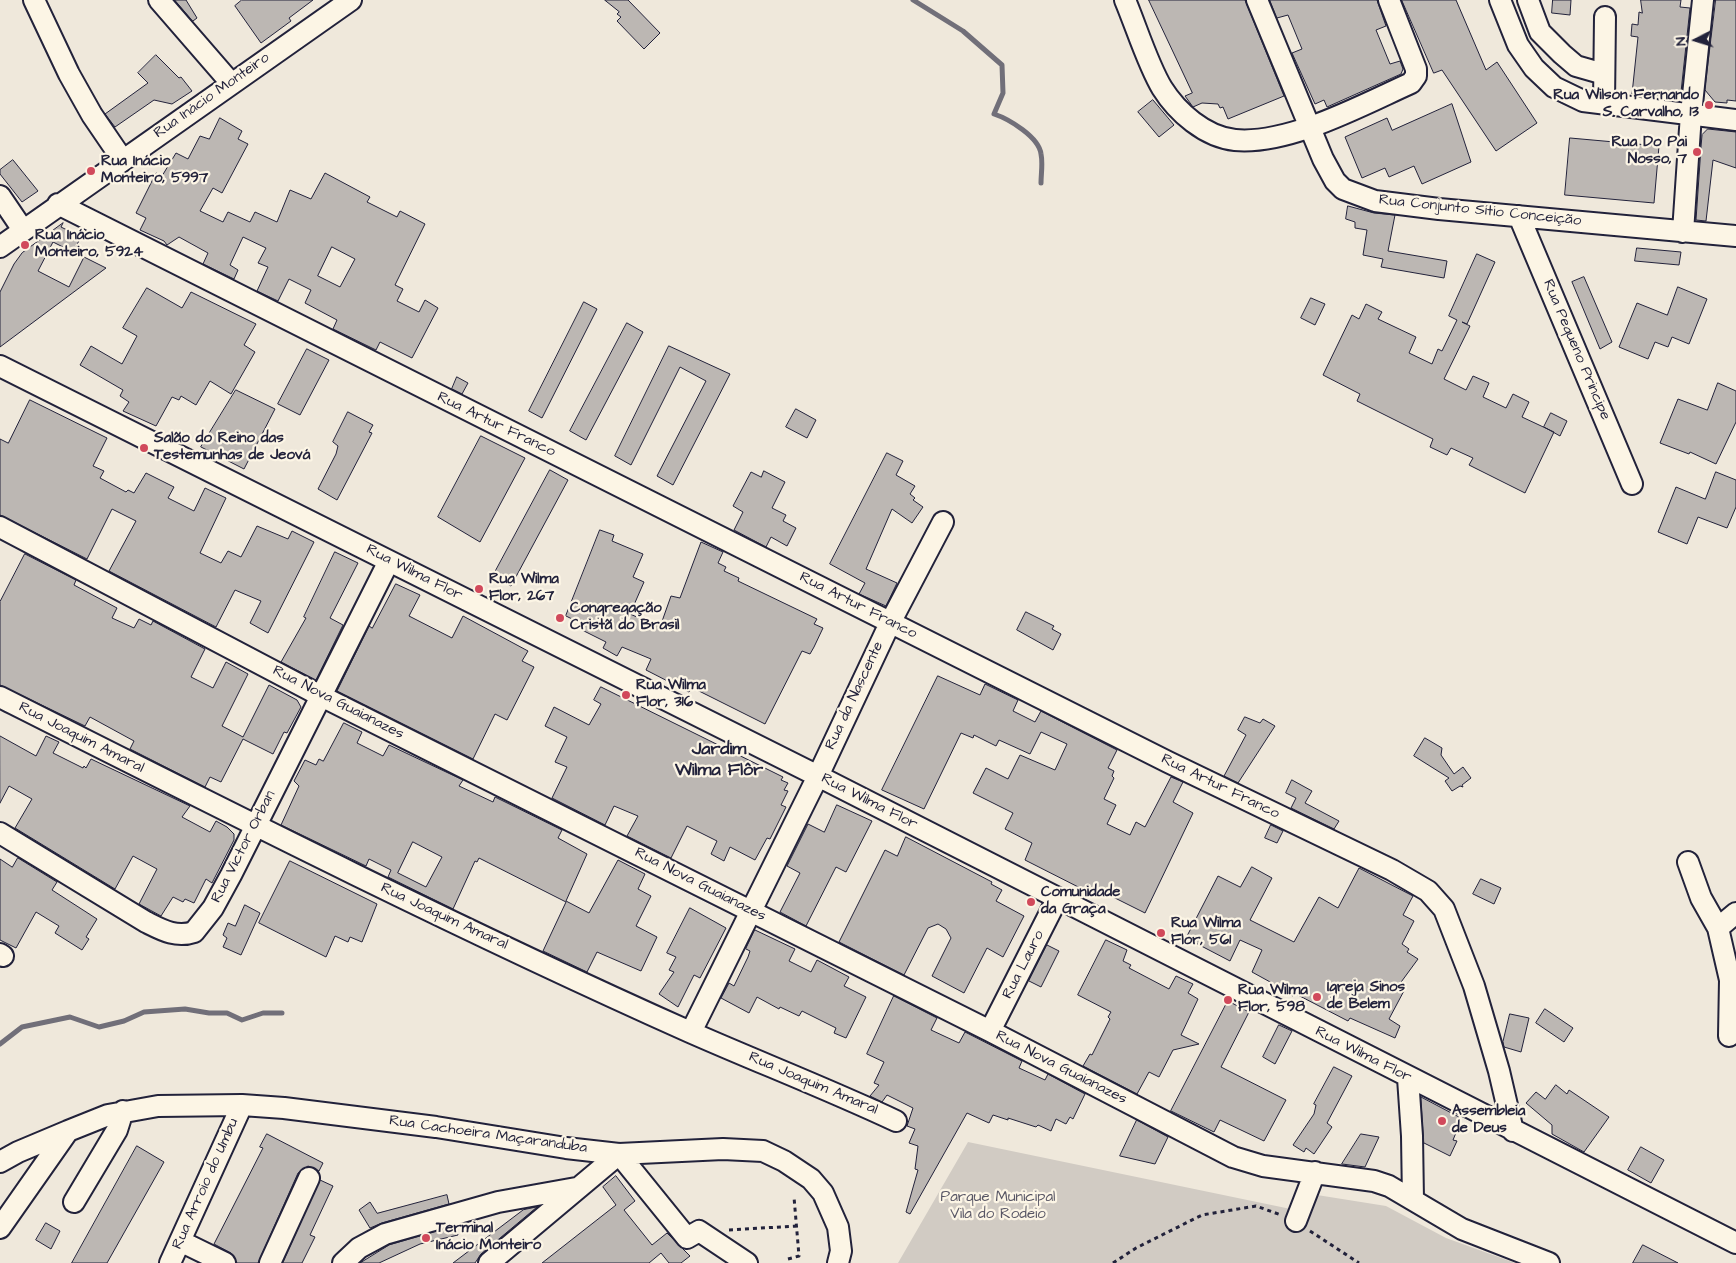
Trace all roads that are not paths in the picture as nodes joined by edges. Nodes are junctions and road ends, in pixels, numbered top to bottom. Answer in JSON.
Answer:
{"nodes":[{"id":1,"x":34,"y":0,"type":"edge"},
{"id":2,"x":159,"y":0,"type":"edge"},
{"id":3,"x":1125,"y":0,"type":"edge"},
{"id":4,"x":1256,"y":0,"type":"edge"},
{"id":5,"x":1389,"y":0,"type":"edge"},
{"id":6,"x":1500,"y":0,"type":"edge"},
{"id":7,"x":1528,"y":0,"type":"edge"},
{"id":8,"x":1703,"y":0,"type":"edge"},
{"id":9,"x":342,"y":2,"type":"edge"},
{"id":10,"x":1605,"y":17,"type":"dead end"},
{"id":11,"x":1604,"y":74,"type":"junction"},
{"id":12,"x":231,"y":82,"type":"junction"},
{"id":13,"x":1604,"y":103,"type":"junction"},
{"id":14,"x":1691,"y":114,"type":"junction"},
{"id":15,"x":1736,"y":120,"type":"edge"},
{"id":16,"x":1309,"y":128,"type":"junction"},
{"id":17,"x":122,"y":159,"type":"junction"},
{"id":18,"x":0,"y":196,"type":"edge"},
{"id":19,"x":58,"y":204,"type":"junction"},
{"id":20,"x":1519,"y":216,"type":"junction"},
{"id":21,"x":23,"y":230,"type":"junction"},
{"id":22,"x":1683,"y":232,"type":"junction"},
{"id":23,"x":1736,"y":236,"type":"edge"},
{"id":24,"x":0,"y":246,"type":"edge"},
{"id":25,"x":0,"y":366,"type":"edge"},
{"id":26,"x":1632,"y":484,"type":"dead end"},
{"id":27,"x":943,"y":522,"type":"dead end"},
{"id":28,"x":0,"y":527,"type":"edge"},
{"id":29,"x":389,"y":561,"type":"junction"},
{"id":30,"x":890,"y":623,"type":"junction"},
{"id":31,"x":321,"y":696,"type":"junction"},
{"id":32,"x":0,"y":697,"type":"edge"},
{"id":33,"x":818,"y":776,"type":"junction"},
{"id":34,"x":257,"y":826,"type":"junction"},
{"id":35,"x":0,"y":833,"type":"edge"},
{"id":36,"x":1688,"y":862,"type":"dead end"},
{"id":37,"x":1057,"y":899,"type":"junction"},
{"id":38,"x":752,"y":911,"type":"junction"},
{"id":39,"x":1736,"y":913,"type":"edge"},
{"id":40,"x":1718,"y":928,"type":"junction"},
{"id":41,"x":990,"y":1031,"type":"junction"},
{"id":42,"x":691,"y":1032,"type":"junction"},
{"id":43,"x":1729,"y":1036,"type":"dead end"},
{"id":44,"x":1408,"y":1078,"type":"junction"},
{"id":45,"x":242,"y":1105,"type":"junction"},
{"id":46,"x":123,"y":1111,"type":"junction"},
{"id":47,"x":896,"y":1121,"type":"dead end"},
{"id":48,"x":1513,"y":1131,"type":"junction"},
{"id":49,"x":68,"y":1132,"type":"junction"},
{"id":50,"x":619,"y":1154,"type":"junction"},
{"id":51,"x":0,"y":1162,"type":"edge"},
{"id":52,"x":1315,"y":1172,"type":"junction"},
{"id":53,"x":310,"y":1178,"type":"dead end"},
{"id":54,"x":578,"y":1188,"type":"junction"},
{"id":55,"x":1413,"y":1200,"type":"junction"},
{"id":56,"x":74,"y":1202,"type":"dead end"},
{"id":57,"x":1296,"y":1221,"type":"road end"},
{"id":58,"x":0,"y":1228,"type":"edge"},
{"id":59,"x":180,"y":1241,"type":"junction"},
{"id":60,"x":1736,"y":1243,"type":"edge"},
{"id":61,"x":170,"y":1263,"type":"edge"},
{"id":62,"x":225,"y":1263,"type":"edge"},
{"id":63,"x":270,"y":1263,"type":"edge"},
{"id":64,"x":343,"y":1263,"type":"edge"},
{"id":65,"x":488,"y":1263,"type":"edge"},
{"id":66,"x":747,"y":1263,"type":"edge"},
{"id":67,"x":838,"y":1263,"type":"edge"},
{"id":68,"x":1549,"y":1263,"type":"edge"}],
"edges":[{"from":1,"to":17,"type":"street"},
{"from":2,"to":12,"type":"street"},
{"from":3,"to":16,"type":"street"},
{"from":4,"to":16,"type":"street","name":"Rua Conjunto Sítio Conceição"},
{"from":5,"to":16,"type":"street"},
{"from":6,"to":13,"type":"street"},
{"from":7,"to":11,"type":"street"},
{"from":8,"to":14,"type":"street"},
{"from":9,"to":12,"type":"street","name":"Rua Inácio Monteiro"},
{"from":10,"to":11,"type":"street"},
{"from":11,"to":13,"type":"street"},
{"from":12,"to":17,"type":"street","name":"Rua Inácio Monteiro"},
{"from":13,"to":14,"type":"street"},
{"from":14,"to":15,"type":"street"},
{"from":14,"to":22,"type":"street"},
{"from":16,"to":20,"type":"street","name":"Rua Conjunto Sítio Conceição"},
{"from":17,"to":19,"type":"street","name":"Rua Inácio Monteiro"},
{"from":18,"to":21,"type":"street"},
{"from":19,"to":21,"type":"street","name":"Rua Inácio Monteiro"},
{"from":19,"to":30,"type":"street","name":"Rua Artur Franco"},
{"from":20,"to":22,"type":"street","name":"Rua Conjunto Sítio Conceição"},
{"from":20,"to":26,"type":"street","name":"Rua Pequeno Principe"},
{"from":21,"to":24,"type":"street","name":"Rua Inácio Monteiro"},
{"from":22,"to":23,"type":"street","name":"Rua Conjunto Sítio Conceição"},
{"from":25,"to":29,"type":"street","name":"Rua Wilma Flor"},
{"from":27,"to":30,"type":"street","name":"Rua da Nascente"},
{"from":28,"to":31,"type":"street","name":"Rua Nova Guaianazes"},
{"from":29,"to":31,"type":"street","name":"Rua Victor Orban"},
{"from":29,"to":33,"type":"street","name":"Rua Wilma Flor"},
{"from":30,"to":33,"type":"street","name":"Rua da Nascente"},
{"from":30,"to":48,"type":"street","name":"Rua Artur Franco"},
{"from":31,"to":34,"type":"street","name":"Rua Victor Orban"},
{"from":31,"to":38,"type":"street","name":"Rua Nova Guaianazes"},
{"from":32,"to":34,"type":"street","name":"Rua Joaquim Amaral"},
{"from":33,"to":37,"type":"street","name":"Rua Wilma Flor"},
{"from":33,"to":38,"type":"street","name":"Rua da Nascente"},
{"from":34,"to":35,"type":"street","name":"Rua Victor Orban"},
{"from":34,"to":42,"type":"street","name":"Rua Joaquim Amaral"},
{"from":36,"to":40,"type":"street"},
{"from":37,"to":41,"type":"street","name":"Rua Lauro"},
{"from":37,"to":44,"type":"street","name":"Rua Wilma Flor"},
{"from":38,"to":41,"type":"street","name":"Rua Nova Guaianazes"},
{"from":38,"to":42,"type":"street","name":"Rua da Nascente"},
{"from":39,"to":40,"type":"street"},
{"from":40,"to":43,"type":"street"},
{"from":41,"to":52,"type":"street","name":"Rua Nova Guaianazes"},
{"from":42,"to":47,"type":"street","name":"Rua Joaquim Amaral"},
{"from":44,"to":48,"type":"street","name":"Rua Wilma Flor"},
{"from":44,"to":55,"type":"street"},
{"from":45,"to":46,"type":"street","name":"Rua Cachoeira Maçaranduba"},
{"from":45,"to":50,"type":"street","name":"Rua Cachoeira Maçaranduba"},
{"from":45,"to":59,"type":"street","name":"Rua Arroio do Umbu"},
{"from":46,"to":49,"type":"street","name":"Rua Cachoeira Maçaranduba"},
{"from":46,"to":56,"type":"street"},
{"from":48,"to":60,"type":"street","name":"Rua Wilma Flor"},
{"from":49,"to":51,"type":"street","name":"Rua Cachoeira Maçaranduba"},
{"from":49,"to":58,"type":"street"},
{"from":50,"to":54,"type":"street"},
{"from":50,"to":66,"type":"street"},
{"from":50,"to":67,"type":"street","name":"Rua Cachoeira Maçaranduba"},
{"from":52,"to":55,"type":"street","name":"Rua Nova Guaianazes"},
{"from":52,"to":57,"type":"street"},
{"from":53,"to":63,"type":"street"},
{"from":54,"to":64,"type":"street"},
{"from":54,"to":65,"type":"street"},
{"from":55,"to":68,"type":"street","name":"Rua Nova Guaianazes"},
{"from":59,"to":61,"type":"street","name":"Rua Arroio do Umbu"},
{"from":59,"to":62,"type":"street"}]}
